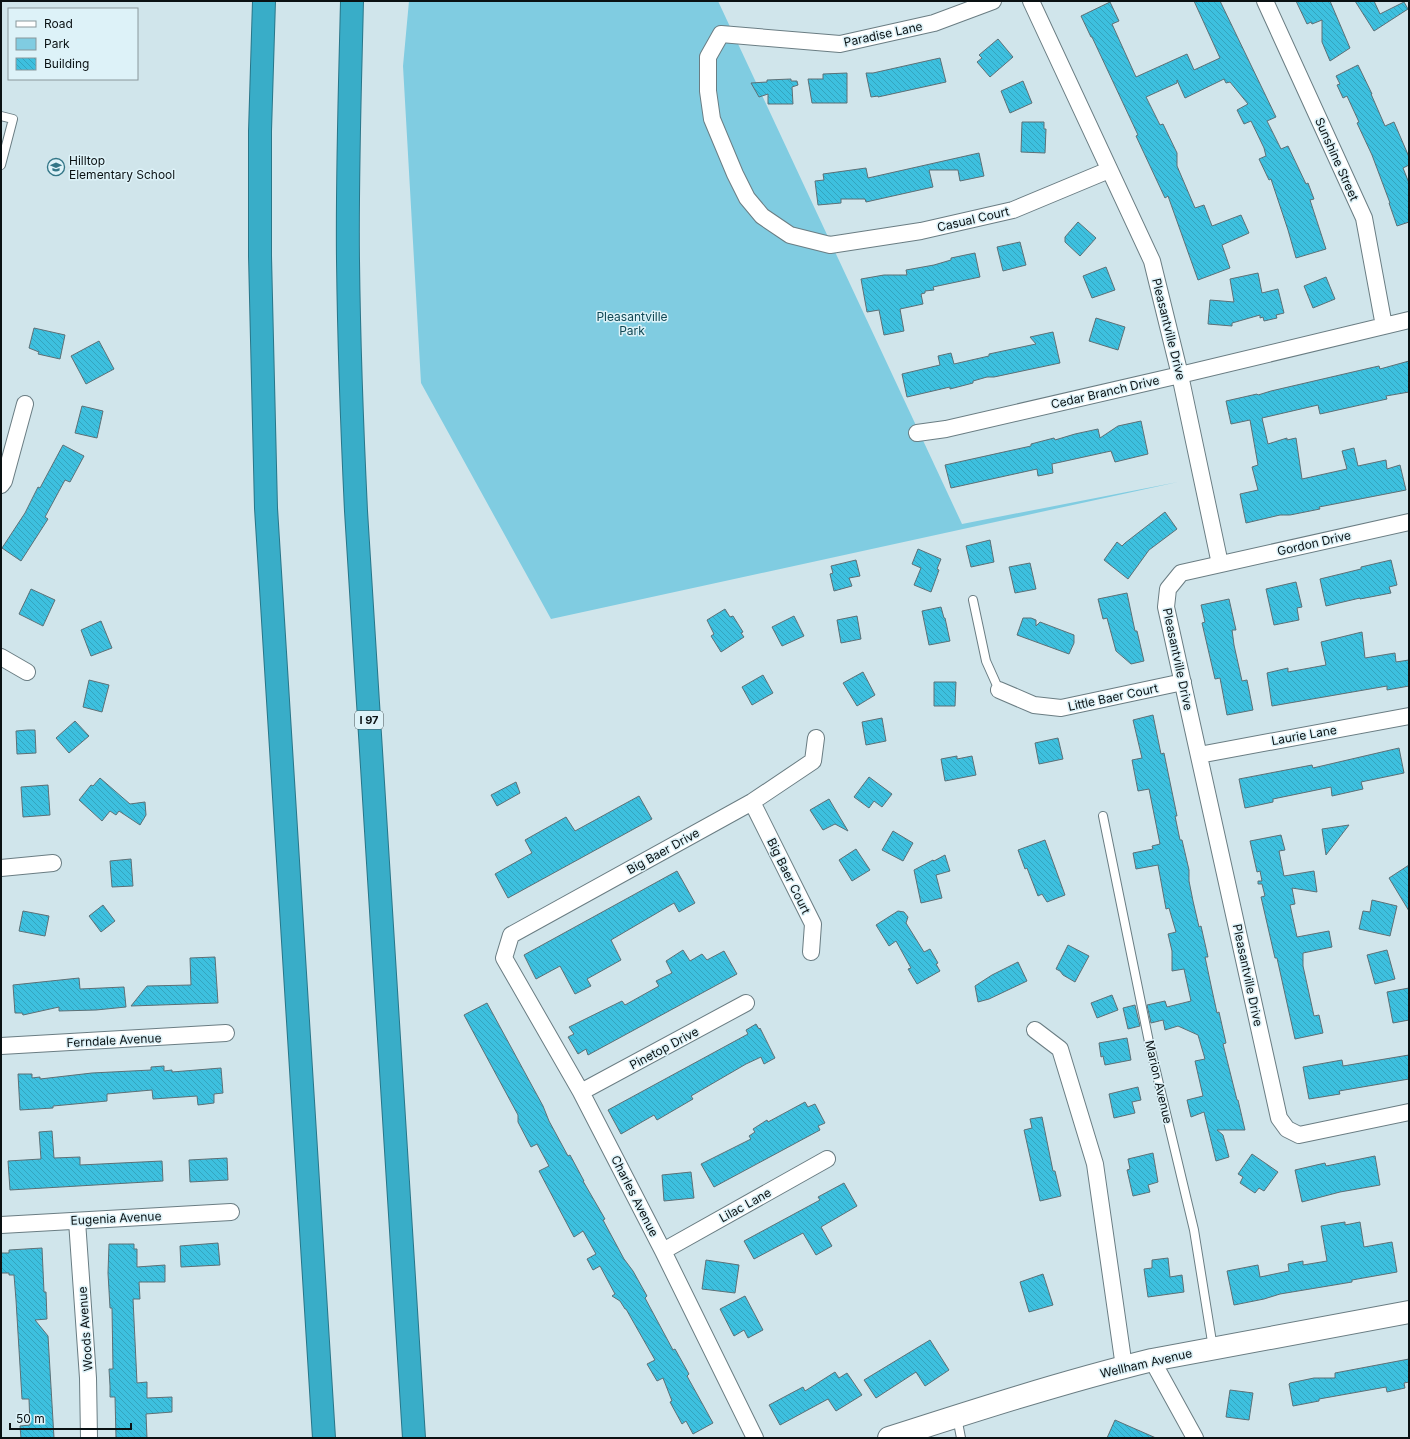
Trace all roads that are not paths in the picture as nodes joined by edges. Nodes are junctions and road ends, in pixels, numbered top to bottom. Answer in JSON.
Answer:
{"nodes":[{"id":1,"x":264,"y":1,"type":"edge"},
{"id":2,"x":352,"y":1,"type":"edge"},
{"id":3,"x":993,"y":1,"type":"edge"},
{"id":4,"x":1031,"y":1,"type":"edge"},
{"id":5,"x":1265,"y":1,"type":"edge"},
{"id":6,"x":1,"y":116,"type":"edge"},
{"id":7,"x":1,"y":165,"type":"edge"},
{"id":8,"x":1109,"y":170,"type":"junction"},
{"id":9,"x":830,"y":245,"type":"joint"},
{"id":10,"x":1409,"y":320,"type":"edge"},
{"id":11,"x":1384,"y":326,"type":"junction"},
{"id":12,"x":1180,"y":375,"type":"junction"},
{"id":13,"x":25,"y":404,"type":"dead end"},
{"id":14,"x":917,"y":433,"type":"dead end"},
{"id":15,"x":1,"y":485,"type":"edge"},
{"id":16,"x":1409,"y":522,"type":"edge"},
{"id":17,"x":1220,"y":564,"type":"junction"},
{"id":18,"x":974,"y":600,"type":"dead end"},
{"id":19,"x":1,"y":657,"type":"edge"},
{"id":20,"x":27,"y":672,"type":"dead end"},
{"id":21,"x":1183,"y":682,"type":"junction"},
{"id":22,"x":998,"y":690,"type":"joint"},
{"id":23,"x":1409,"y":716,"type":"edge"},
{"id":24,"x":816,"y":738,"type":"dead end"},
{"id":25,"x":1199,"y":754,"type":"junction"},
{"id":26,"x":752,"y":802,"type":"junction"},
{"id":27,"x":1103,"y":816,"type":"dead end"},
{"id":28,"x":53,"y":864,"type":"dead end"},
{"id":29,"x":1,"y":868,"type":"edge"},
{"id":30,"x":811,"y":952,"type":"dead end"},
{"id":31,"x":504,"y":958,"type":"joint"},
{"id":32,"x":746,"y":1003,"type":"dead end"},
{"id":33,"x":1035,"y":1030,"type":"dead end"},
{"id":34,"x":226,"y":1033,"type":"dead end"},
{"id":35,"x":1,"y":1046,"type":"edge"},
{"id":36,"x":581,"y":1092,"type":"junction"},
{"id":37,"x":1409,"y":1112,"type":"edge"},
{"id":38,"x":827,"y":1159,"type":"dead end"},
{"id":39,"x":231,"y":1212,"type":"dead end"},
{"id":40,"x":77,"y":1221,"type":"junction"},
{"id":41,"x":1,"y":1225,"type":"edge"},
{"id":42,"x":663,"y":1251,"type":"junction"},
{"id":43,"x":1409,"y":1312,"type":"edge"},
{"id":44,"x":1213,"y":1349,"type":"junction"},
{"id":45,"x":1152,"y":1360,"type":"junction"},
{"id":46,"x":1124,"y":1366,"type":"junction"},
{"id":47,"x":957,"y":1416,"type":"junction"},
{"id":48,"x":89,"y":1438,"type":"edge"},
{"id":49,"x":324,"y":1438,"type":"edge"},
{"id":50,"x":414,"y":1438,"type":"edge"},
{"id":51,"x":755,"y":1438,"type":"edge"},
{"id":52,"x":889,"y":1438,"type":"edge"},
{"id":53,"x":961,"y":1438,"type":"edge"},
{"id":54,"x":1195,"y":1438,"type":"edge"}],
"edges":[{"from":1,"to":49,"type":"highway"},
{"from":2,"to":50,"type":"highway","number":"I 97"},
{"from":3,"to":9,"type":"street","name":"Paradise Lane"},
{"from":4,"to":8,"type":"street","name":"Pleasantville Drive"},
{"from":5,"to":11,"type":"street","name":"Sunshine Street"},
{"from":6,"to":7,"type":"lane"},
{"from":8,"to":9,"type":"street","name":"Casual Court"},
{"from":8,"to":12,"type":"street","name":"Pleasantville Drive"},
{"from":10,"to":11,"type":"street","name":"Cedar Branch Drive"},
{"from":11,"to":12,"type":"street","name":"Cedar Branch Drive"},
{"from":12,"to":14,"type":"street","name":"Cedar Branch Drive"},
{"from":12,"to":17,"type":"street","name":"Pleasantville Drive"},
{"from":13,"to":15,"type":"street"},
{"from":16,"to":17,"type":"street","name":"Gordon Drive"},
{"from":17,"to":21,"type":"street","name":"Pleasantville Drive"},
{"from":18,"to":22,"type":"lane"},
{"from":19,"to":20,"type":"street"},
{"from":21,"to":22,"type":"street","name":"Little Baer Court"},
{"from":21,"to":25,"type":"street","name":"Pleasantville Drive"},
{"from":23,"to":25,"type":"street","name":"Laurie Lane"},
{"from":24,"to":26,"type":"street","name":"Big Baer Drive"},
{"from":25,"to":37,"type":"street","name":"Pleasantville Drive"},
{"from":26,"to":30,"type":"street","name":"Big Baer Court"},
{"from":26,"to":31,"type":"street","name":"Big Baer Drive"},
{"from":27,"to":44,"type":"lane","name":"Marion Avenue"},
{"from":28,"to":29,"type":"street"},
{"from":31,"to":36,"type":"street","name":"Charles Avenue"},
{"from":32,"to":36,"type":"street","name":"Pinetop Drive"},
{"from":33,"to":46,"type":"street"},
{"from":34,"to":35,"type":"street","name":"Ferndale Avenue"},
{"from":36,"to":42,"type":"street","name":"Charles Avenue"},
{"from":38,"to":42,"type":"street","name":"Lilac Lane"},
{"from":39,"to":40,"type":"street","name":"Eugenia Avenue"},
{"from":40,"to":41,"type":"street","name":"Eugenia Avenue"},
{"from":40,"to":48,"type":"street","name":"Woods Avenue"},
{"from":42,"to":51,"type":"street","name":"Charles Avenue"},
{"from":43,"to":44,"type":"street","name":"Wellham Avenue"},
{"from":44,"to":45,"type":"street","name":"Wellham Avenue"},
{"from":45,"to":46,"type":"street","name":"Wellham Avenue"},
{"from":45,"to":54,"type":"street"},
{"from":46,"to":47,"type":"street","name":"Wellham Avenue"},
{"from":47,"to":52,"type":"street","name":"Wellham Avenue"},
{"from":47,"to":53,"type":"lane"}]}
